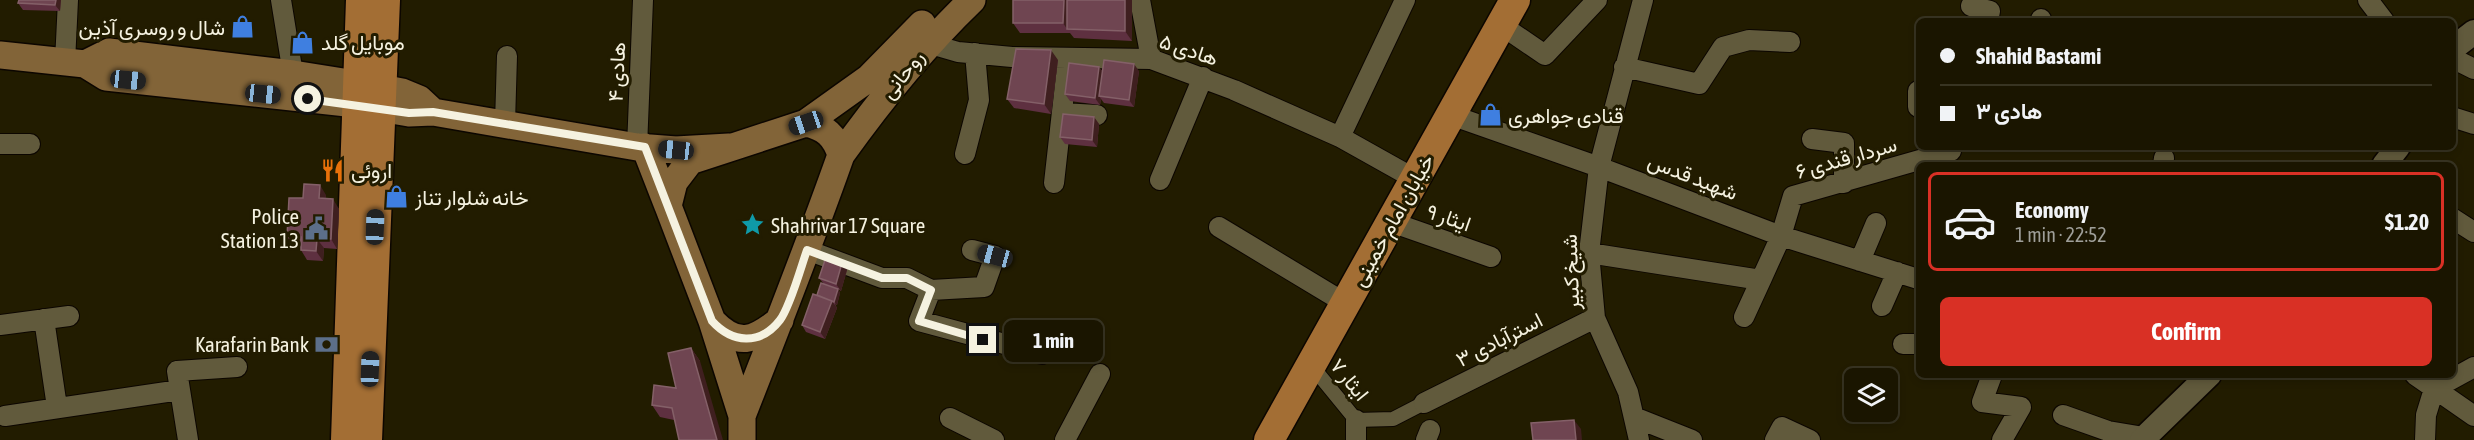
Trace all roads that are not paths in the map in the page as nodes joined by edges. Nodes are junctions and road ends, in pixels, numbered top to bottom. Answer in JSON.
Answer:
{"nodes":[{"id":1,"x":68,"y":0,"type":"edge"},
{"id":2,"x":281,"y":0,"type":"edge"},
{"id":3,"x":361,"y":0,"type":"edge"},
{"id":4,"x":385,"y":0,"type":"edge"},
{"id":5,"x":643,"y":0,"type":"edge"},
{"id":6,"x":946,"y":0,"type":"edge"},
{"id":7,"x":972,"y":0,"type":"edge"},
{"id":8,"x":1140,"y":0,"type":"edge"},
{"id":9,"x":1405,"y":0,"type":"edge"},
{"id":10,"x":1597,"y":0,"type":"edge"},
{"id":11,"x":1643,"y":0,"type":"edge"},
{"id":12,"x":1971,"y":6,"type":"dead end"},
{"id":13,"x":1508,"y":13,"type":"edge"},
{"id":14,"x":1989,"y":18,"type":"edge"},
{"id":15,"x":2474,"y":32,"type":"edge"},
{"id":16,"x":1790,"y":42,"type":"dead end"},
{"id":17,"x":927,"y":43,"type":"junction"},
{"id":18,"x":2456,"y":46,"type":"edge"},
{"id":19,"x":975,"y":53,"type":"junction"},
{"id":20,"x":0,"y":55,"type":"edge"},
{"id":21,"x":507,"y":56,"type":"dead end"},
{"id":22,"x":1068,"y":58,"type":"junction"},
{"id":23,"x":1151,"y":59,"type":"junction"},
{"id":24,"x":2456,"y":60,"type":"edge"},
{"id":25,"x":75,"y":63,"type":"junction"},
{"id":26,"x":1624,"y":67,"type":"junction"},
{"id":27,"x":2474,"y":69,"type":"edge"},
{"id":28,"x":293,"y":74,"type":"junction"},
{"id":29,"x":1203,"y":77,"type":"junction"},
{"id":30,"x":369,"y":96,"type":"junction"},
{"id":31,"x":1062,"y":113,"type":"junction"},
{"id":32,"x":1097,"y":115,"type":"dead end"},
{"id":33,"x":1451,"y":115,"type":"junction"},
{"id":34,"x":2456,"y":118,"type":"edge"},
{"id":35,"x":505,"y":123,"type":"junction"},
{"id":36,"x":806,"y":123,"type":"junction"},
{"id":37,"x":2474,"y":124,"type":"edge"},
{"id":38,"x":1340,"y":137,"type":"junction"},
{"id":39,"x":1812,"y":139,"type":"dead end"},
{"id":40,"x":0,"y":144,"type":"edge"},
{"id":41,"x":30,"y":144,"type":"dead end"},
{"id":42,"x":641,"y":147,"type":"junction"},
{"id":43,"x":729,"y":147,"type":"junction"},
{"id":44,"x":2396,"y":150,"type":"edge"},
{"id":45,"x":1937,"y":152,"type":"edge"},
{"id":46,"x":965,"y":154,"type":"dead end"},
{"id":47,"x":841,"y":155,"type":"junction"},
{"id":48,"x":2386,"y":162,"type":"edge"},
{"id":49,"x":1599,"y":167,"type":"junction"},
{"id":50,"x":1415,"y":179,"type":"junction"},
{"id":51,"x":1160,"y":180,"type":"dead end"},
{"id":52,"x":1054,"y":183,"type":"dead end"},
{"id":53,"x":1844,"y":183,"type":"junction"},
{"id":54,"x":668,"y":206,"type":"junction"},
{"id":55,"x":2456,"y":221,"type":"edge"},
{"id":56,"x":1391,"y":222,"type":"junction"},
{"id":57,"x":1876,"y":223,"type":"dead end"},
{"id":58,"x":1219,"y":226,"type":"dead end"},
{"id":59,"x":2474,"y":232,"type":"edge"},
{"id":60,"x":1781,"y":236,"type":"junction"},
{"id":61,"x":807,"y":250,"type":"junction"},
{"id":62,"x":972,"y":250,"type":"dead end"},
{"id":63,"x":1588,"y":253,"type":"junction"},
{"id":64,"x":1491,"y":257,"type":"dead end"},
{"id":65,"x":1860,"y":261,"type":"junction"},
{"id":66,"x":1898,"y":272,"type":"junction"},
{"id":67,"x":1916,"y":278,"type":"edge"},
{"id":68,"x":1761,"y":280,"type":"junction"},
{"id":69,"x":931,"y":290,"type":"junction"},
{"id":70,"x":1346,"y":303,"type":"junction"},
{"id":71,"x":1882,"y":306,"type":"dead end"},
{"id":72,"x":69,"y":316,"type":"dead end"},
{"id":73,"x":1744,"y":316,"type":"dead end"},
{"id":74,"x":1595,"y":318,"type":"junction"},
{"id":75,"x":44,"y":319,"type":"junction"},
{"id":76,"x":780,"y":320,"type":"junction"},
{"id":77,"x":712,"y":321,"type":"junction"},
{"id":78,"x":0,"y":325,"type":"edge"},
{"id":79,"x":1042,"y":354,"type":"dead end"},
{"id":80,"x":1311,"y":365,"type":"junction"},
{"id":81,"x":237,"y":367,"type":"dead end"},
{"id":82,"x":2474,"y":367,"type":"edge"},
{"id":83,"x":1100,"y":374,"type":"dead end"},
{"id":84,"x":2456,"y":376,"type":"edge"},
{"id":85,"x":1991,"y":378,"type":"edge"},
{"id":86,"x":2206,"y":378,"type":"edge"},
{"id":87,"x":2419,"y":378,"type":"edge"},
{"id":88,"x":2453,"y":378,"type":"edge"},
{"id":89,"x":2434,"y":388,"type":"junction"},
{"id":90,"x":180,"y":390,"type":"junction"},
{"id":91,"x":1424,"y":403,"type":"joint"},
{"id":92,"x":57,"y":407,"type":"junction"},
{"id":93,"x":2063,"y":415,"type":"dead end"},
{"id":94,"x":6,"y":416,"type":"dead end"},
{"id":95,"x":2474,"y":416,"type":"edge"},
{"id":96,"x":1634,"y":417,"type":"junction"},
{"id":97,"x":950,"y":418,"type":"dead end"},
{"id":98,"x":742,"y":428,"type":"edge"},
{"id":99,"x":1356,"y":430,"type":"edge"},
{"id":100,"x":2143,"y":438,"type":"edge"},
{"id":101,"x":188,"y":440,"type":"edge"},
{"id":102,"x":346,"y":440,"type":"edge"},
{"id":103,"x":368,"y":440,"type":"edge"},
{"id":104,"x":994,"y":440,"type":"edge"},
{"id":105,"x":1065,"y":440,"type":"edge"},
{"id":106,"x":1269,"y":440,"type":"edge"},
{"id":107,"x":1639,"y":440,"type":"edge"},
{"id":108,"x":1692,"y":440,"type":"edge"},
{"id":109,"x":1775,"y":440,"type":"edge"},
{"id":110,"x":1810,"y":440,"type":"edge"},
{"id":111,"x":2002,"y":440,"type":"edge"},
{"id":112,"x":2425,"y":440,"type":"edge"}],
"edges":[{"from":1,"to":25,"type":"street"},
{"from":2,"to":28,"type":"street"},
{"from":3,"to":30,"type":"main road"},
{"from":4,"to":30,"type":"main road"},
{"from":5,"to":42,"type":"street","name":"هادی ۴"},
{"from":6,"to":36,"type":"main road","name":"روحانی"},
{"from":7,"to":17,"type":"main road","name":"روحانی"},
{"from":8,"to":23,"type":"street"},
{"from":9,"to":38,"type":"street"},
{"from":10,"to":13,"type":"street"},
{"from":11,"to":26,"type":"street","name":"شیخ کبیر"},
{"from":12,"to":14,"type":"street"},
{"from":13,"to":33,"type":"main road","name":"خیابان امام خمینی"},
{"from":15,"to":18,"type":"street"},
{"from":16,"to":26,"type":"street"},
{"from":17,"to":19,"type":"street","name":"هادی ۵"},
{"from":17,"to":47,"type":"main road","name":"روحانی"},
{"from":19,"to":22,"type":"street","name":"هادی ۵"},
{"from":19,"to":46,"type":"street"},
{"from":20,"to":25,"type":"main road"},
{"from":21,"to":35,"type":"street"},
{"from":22,"to":23,"type":"street","name":"هادی ۵"},
{"from":22,"to":31,"type":"street"},
{"from":23,"to":29,"type":"street","name":"هادی ۵"},
{"from":24,"to":27,"type":"street"},
{"from":25,"to":28,"type":"main road"},
{"from":25,"to":30,"type":"main road"},
{"from":26,"to":49,"type":"street","name":"شیخ کبیر"},
{"from":28,"to":30,"type":"main road"},
{"from":29,"to":38,"type":"street","name":"هادی ۵"},
{"from":29,"to":51,"type":"street"},
{"from":30,"to":35,"type":"main road"},
{"from":30,"to":102,"type":"main road"},
{"from":30,"to":103,"type":"main road"},
{"from":31,"to":32,"type":"street"},
{"from":31,"to":52,"type":"street"},
{"from":33,"to":49,"type":"street","name":"شهید قدس"},
{"from":33,"to":50,"type":"main road","name":"خیابان امام خمینی"},
{"from":34,"to":37,"type":"street"},
{"from":35,"to":42,"type":"main road"},
{"from":36,"to":43,"type":"main road","name":"روحانی"},
{"from":36,"to":47,"type":"main road"},
{"from":38,"to":50,"type":"street","name":"هادی ۵"},
{"from":39,"to":53,"type":"street"},
{"from":40,"to":41,"type":"street"},
{"from":42,"to":43,"type":"main road"},
{"from":42,"to":54,"type":"main road"},
{"from":43,"to":54,"type":"main road"},
{"from":44,"to":48,"type":"street"},
{"from":45,"to":53,"type":"street","name":"سردار قندی ۶"},
{"from":47,"to":61,"type":"main road","name":"روحانی"},
{"from":49,"to":60,"type":"street","name":"شهید قدس"},
{"from":49,"to":63,"type":"street","name":"شیخ کبیر"},
{"from":50,"to":56,"type":"main road","name":"خیابان امام خمینی"},
{"from":53,"to":60,"type":"street","name":"سردار قندی ۶"},
{"from":54,"to":77,"type":"main road"},
{"from":55,"to":59,"type":"street"},
{"from":56,"to":64,"type":"street","name":"ایثار ۹"},
{"from":56,"to":70,"type":"main road","name":"خیابان امام خمینی"},
{"from":57,"to":65,"type":"street"},
{"from":58,"to":70,"type":"street"},
{"from":60,"to":65,"type":"street","name":"شهید قدس"},
{"from":60,"to":68,"type":"street"},
{"from":61,"to":69,"type":"street"},
{"from":61,"to":76,"type":"main road","name":"روحانی"},
{"from":62,"to":69,"type":"street"},
{"from":63,"to":68,"type":"street"},
{"from":63,"to":74,"type":"street","name":"شیخ کبیر"},
{"from":65,"to":66,"type":"street","name":"شهید قدس"},
{"from":66,"to":67,"type":"street","name":"شهید قدس"},
{"from":66,"to":71,"type":"street"},
{"from":68,"to":73,"type":"street"},
{"from":69,"to":79,"type":"street"},
{"from":70,"to":80,"type":"main road","name":"خیابان امام خمینی"},
{"from":72,"to":75,"type":"street"},
{"from":74,"to":91,"type":"street","name":"استرآبادی ٣"},
{"from":74,"to":96,"type":"street","name":"شیخ کبیر"},
{"from":75,"to":78,"type":"street"},
{"from":75,"to":92,"type":"street"},
{"from":76,"to":77,"type":"main road"},
{"from":76,"to":98,"type":"main road","name":"روحانی"},
{"from":77,"to":98,"type":"main road"},
{"from":80,"to":99,"type":"street","name":"ایثار ۷"},
{"from":80,"to":106,"type":"main road","name":"خیابان امام خمینی"},
{"from":81,"to":90,"type":"street"},
{"from":82,"to":84,"type":"street"},
{"from":83,"to":105,"type":"street"},
{"from":85,"to":111,"type":"street"},
{"from":86,"to":100,"type":"street"},
{"from":87,"to":89,"type":"street"},
{"from":88,"to":89,"type":"street"},
{"from":89,"to":95,"type":"street"},
{"from":89,"to":112,"type":"street"},
{"from":90,"to":92,"type":"street"},
{"from":90,"to":101,"type":"street"},
{"from":91,"to":99,"type":"street"},
{"from":92,"to":94,"type":"street"},
{"from":93,"to":100,"type":"street"},
{"from":96,"to":107,"type":"street","name":"شیخ کبیر"},
{"from":96,"to":108,"type":"street"},
{"from":97,"to":104,"type":"street"},
{"from":109,"to":110,"type":"street"}]}
